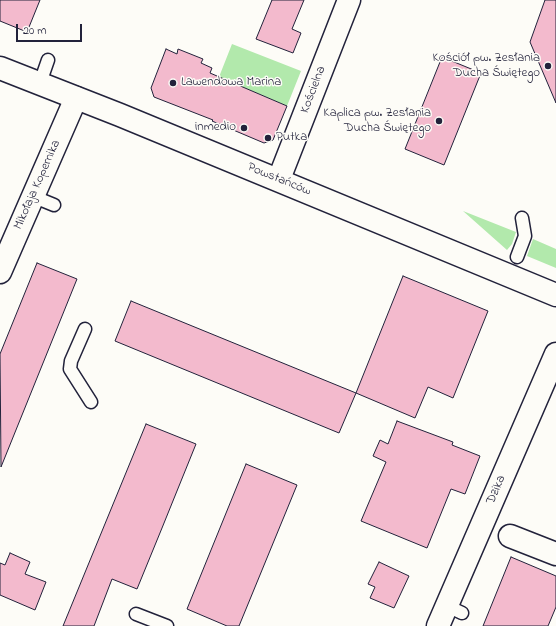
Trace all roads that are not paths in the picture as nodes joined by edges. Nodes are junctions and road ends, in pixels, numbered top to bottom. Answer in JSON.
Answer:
{"nodes":[{"id":1,"x":349,"y":0,"type":"edge"},
{"id":2,"x":48,"y":60,"type":"dead end"},
{"id":3,"x":0,"y":68,"type":"edge"},
{"id":4,"x":40,"y":83,"type":"junction"},
{"id":5,"x":76,"y":98,"type":"junction"},
{"id":6,"x":279,"y":179,"type":"junction"},
{"id":7,"x":32,"y":196,"type":"junction"},
{"id":8,"x":54,"y":206,"type":"dead end"},
{"id":9,"x":522,"y":218,"type":"dead end"},
{"id":10,"x":517,"y":257,"type":"dead end"},
{"id":11,"x":0,"y":272,"type":"edge"},
{"id":12,"x":556,"y":295,"type":"edge"},
{"id":13,"x":85,"y":329,"type":"dead end"},
{"id":14,"x":556,"y":354,"type":"edge"},
{"id":15,"x":90,"y":402,"type":"dead end"},
{"id":16,"x":510,"y":536,"type":"dead end"},
{"id":17,"x":556,"y":554,"type":"edge"},
{"id":18,"x":136,"y":614,"type":"dead end"},
{"id":19,"x":167,"y":626,"type":"edge"},
{"id":20,"x":438,"y":626,"type":"edge"}],
"edges":[{"from":1,"to":6,"type":"street","name":"Kościelna"},
{"from":2,"to":4,"type":"lane"},
{"from":3,"to":4,"type":"street","name":"Powstańców"},
{"from":4,"to":5,"type":"street","name":"Powstańców"},
{"from":5,"to":6,"type":"street","name":"Powstańców"},
{"from":5,"to":7,"type":"street","name":"Mikołaja Kopernika"},
{"from":6,"to":12,"type":"street","name":"Powstańców"},
{"from":7,"to":8,"type":"lane"},
{"from":7,"to":11,"type":"street","name":"Mikołaja Kopernika"},
{"from":9,"to":10,"type":"lane"},
{"from":13,"to":15,"type":"lane"},
{"from":14,"to":20,"type":"street","name":"Dzika"},
{"from":16,"to":17,"type":"street"},
{"from":18,"to":19,"type":"lane"}]}
